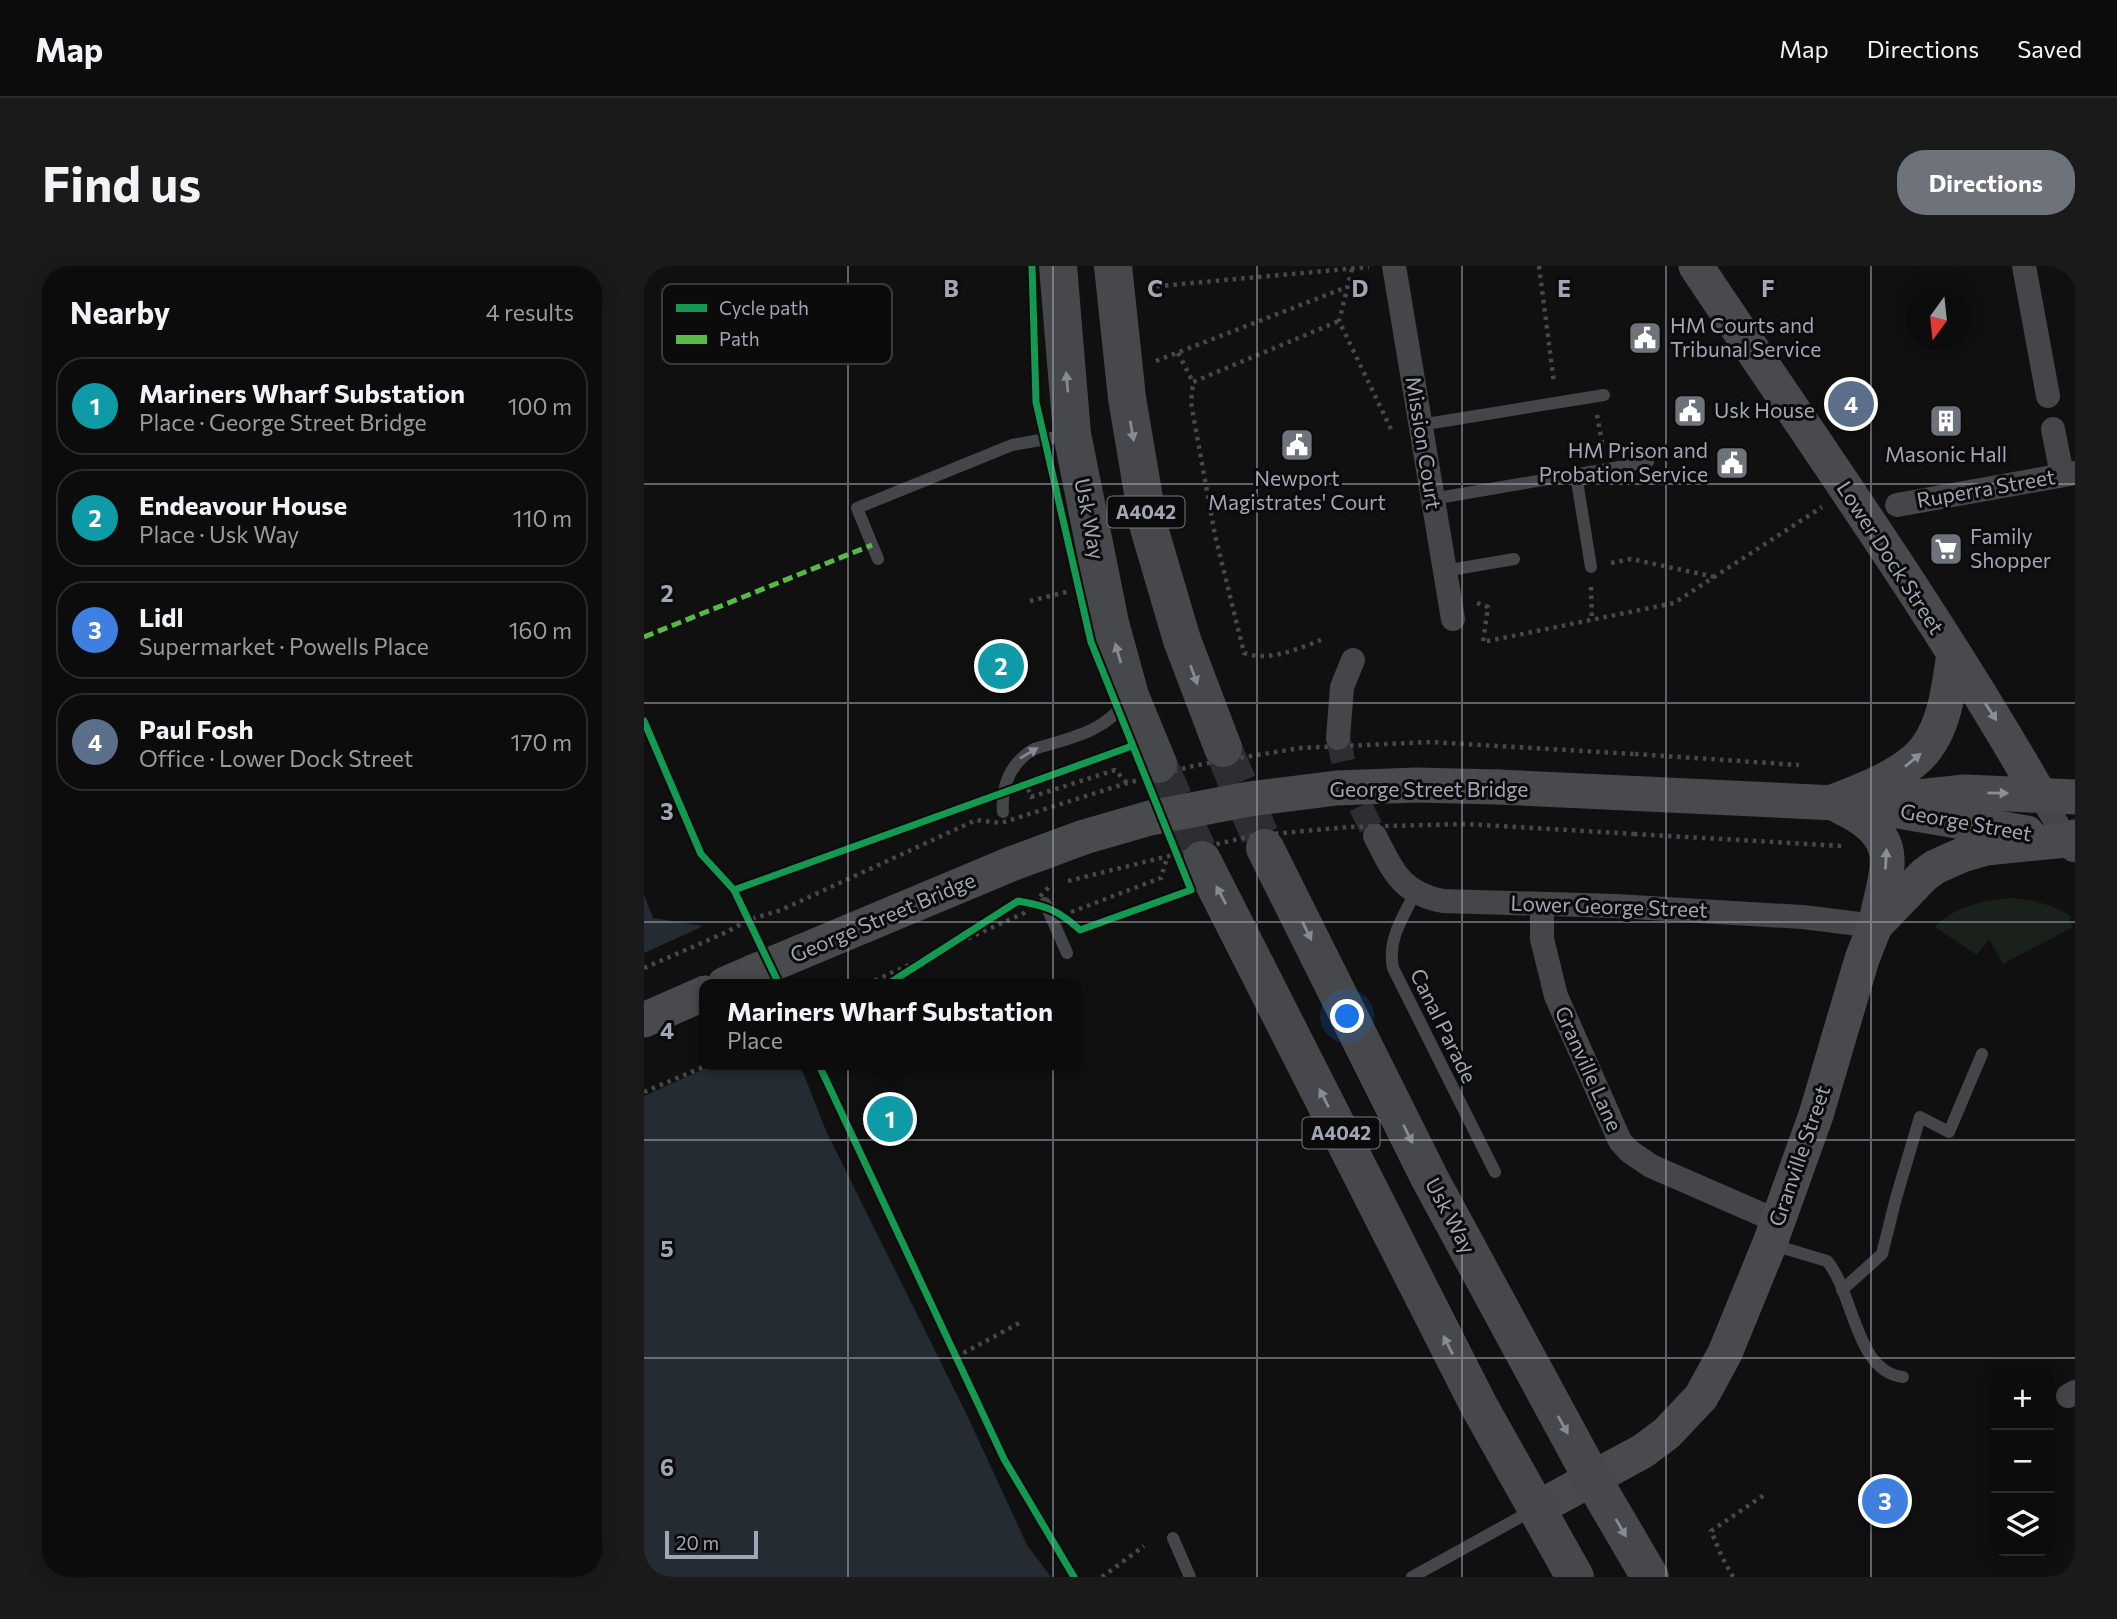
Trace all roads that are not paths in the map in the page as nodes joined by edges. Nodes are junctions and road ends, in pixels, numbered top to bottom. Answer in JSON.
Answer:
{"nodes":[{"id":1,"x":1058,"y":266,"type":"edge"},
{"id":2,"x":1394,"y":266,"type":"edge"},
{"id":3,"x":1696,"y":266,"type":"edge"},
{"id":4,"x":2024,"y":266,"type":"edge"},
{"id":5,"x":1114,"y":278,"type":"edge"},
{"id":6,"x":1599,"y":396,"type":"road end"},
{"id":7,"x":2048,"y":396,"type":"dead end"},
{"id":8,"x":1420,"y":425,"type":"junction"},
{"id":9,"x":2053,"y":429,"type":"dead end"},
{"id":10,"x":1072,"y":434,"type":"junction"},
{"id":11,"x":1648,"y":463,"type":"dead end"},
{"id":12,"x":2069,"y":474,"type":"edge"},
{"id":13,"x":1576,"y":475,"type":"junction"},
{"id":14,"x":1432,"y":499,"type":"junction"},
{"id":15,"x":1897,"y":505,"type":"dead end"},
{"id":16,"x":878,"y":559,"type":"dead end"},
{"id":17,"x":1514,"y":559,"type":"dead end"},
{"id":18,"x":1591,"y":567,"type":"road end"},
{"id":19,"x":1446,"y":581,"type":"junction"},
{"id":20,"x":1452,"y":619,"type":"dead end"},
{"id":21,"x":1954,"y":654,"type":"junction"},
{"id":22,"x":1353,"y":660,"type":"dead end"},
{"id":23,"x":1130,"y":696,"type":"junction"},
{"id":24,"x":1338,"y":738,"type":"tunnel mouth"},
{"id":25,"x":1223,"y":748,"type":"tunnel mouth"},
{"id":26,"x":1145,"y":777,"type":"tunnel mouth"},
{"id":27,"x":2039,"y":794,"type":"junction"},
{"id":28,"x":2075,"y":797,"type":"edge"},
{"id":29,"x":1844,"y":803,"type":"junction"},
{"id":30,"x":1003,"y":811,"type":"dead end"},
{"id":31,"x":1375,"y":836,"type":"tunnel mouth"},
{"id":32,"x":2073,"y":843,"type":"edge"},
{"id":33,"x":1265,"y":848,"type":"tunnel mouth"},
{"id":34,"x":1181,"y":855,"type":"tunnel mouth"},
{"id":35,"x":1415,"y":893,"type":"junction"},
{"id":36,"x":1542,"y":904,"type":"junction"},
{"id":37,"x":1046,"y":905,"type":"road end"},
{"id":38,"x":1875,"y":926,"type":"junction"},
{"id":39,"x":1067,"y":954,"type":"dead end"},
{"id":40,"x":737,"y":979,"type":"edge"},
{"id":41,"x":699,"y":996,"type":"edge"},
{"id":42,"x":644,"y":1020,"type":"edge"},
{"id":43,"x":1982,"y":1054,"type":"dead end"},
{"id":44,"x":1495,"y":1172,"type":"dead end"},
{"id":45,"x":1774,"y":1232,"type":"junction"},
{"id":46,"x":1842,"y":1290,"type":"junction"},
{"id":47,"x":1903,"y":1377,"type":"dead end"},
{"id":48,"x":1592,"y":1478,"type":"junction"},
{"id":49,"x":1536,"y":1509,"type":"junction"},
{"id":50,"x":1173,"y":1538,"type":"dead end"},
{"id":51,"x":1190,"y":1577,"type":"edge"},
{"id":52,"x":1412,"y":1577,"type":"edge"},
{"id":53,"x":1575,"y":1577,"type":"edge"},
{"id":54,"x":1650,"y":1577,"type":"edge"}],
"edges":[{"from":10,"to":1,"type":"main road","name":"Usk Way","number":"A4042","one_way":true},
{"from":2,"to":8,"type":"street","name":"Mission Court"},
{"from":3,"to":21,"type":"street","name":"Lower Dock Street"},
{"from":4,"to":7,"type":"street"},
{"from":5,"to":25,"type":"main road","number":"A4042","one_way":true},
{"from":6,"to":8,"type":"lane"},
{"from":8,"to":14,"type":"street","name":"Mission Court"},
{"from":9,"to":12,"type":"street"},
{"from":10,"to":16,"type":"lane"},
{"from":23,"to":10,"type":"main road","name":"Usk Way","number":"A4042","one_way":true},
{"from":11,"to":13,"type":"lane"},
{"from":12,"to":15,"type":"street","name":"Ruperra Street"},
{"from":13,"to":14,"type":"lane"},
{"from":13,"to":18,"type":"lane"},
{"from":14,"to":19,"type":"street","name":"Mission Court"},
{"from":17,"to":19,"type":"lane"},
{"from":19,"to":20,"type":"street","name":"Mission Court"},
{"from":21,"to":27,"type":"street","name":"Lower Dock Street","one_way":true},
{"from":29,"to":21,"type":"street","one_way":true},
{"from":22,"to":24,"type":"street"},
{"from":23,"to":26,"type":"main road","name":"Usk Way","number":"A4042"},
{"from":30,"to":23,"type":"lane","one_way":true},
{"from":27,"to":28,"type":"street","name":"George Street"},
{"from":29,"to":27,"type":"street","name":"George Street","one_way":true},
{"from":27,"to":32,"type":"street","name":"Lower Dock Street"},
{"from":29,"to":32,"type":"street","name":"George Street"},
{"from":38,"to":29,"type":"street","one_way":true},
{"from":29,"to":40,"type":"street","name":"George Street Bridge","bridge":true},
{"from":31,"to":35,"type":"street"},
{"from":32,"to":38,"type":"street","name":"Granville Street"},
{"from":33,"to":48,"type":"main road","name":"Usk Way","number":"A4042","one_way":true},
{"from":49,"to":34,"type":"main road","number":"A4042","one_way":true},
{"from":35,"to":36,"type":"street","name":"Lower George Street"},
{"from":35,"to":44,"type":"lane","name":"Canal Parade"},
{"from":36,"to":38,"type":"street","name":"Lower George Street"},
{"from":36,"to":45,"type":"street","name":"Granville Lane"},
{"from":37,"to":39,"type":"lane"},
{"from":38,"to":45,"type":"street","name":"Granville Street"},
{"from":41,"to":42,"type":"street"},
{"from":43,"to":46,"type":"lane"},
{"from":45,"to":46,"type":"lane"},
{"from":45,"to":48,"type":"street","name":"Granville Street"},
{"from":46,"to":47,"type":"lane"},
{"from":48,"to":49,"type":"street","name":"Granville Street"},
{"from":48,"to":54,"type":"main road","name":"Usk Way","number":"A4042","one_way":true},
{"from":49,"to":52,"type":"lane"},
{"from":49,"to":53,"type":"main road","number":"A4042"},
{"from":50,"to":51,"type":"lane"}]}
